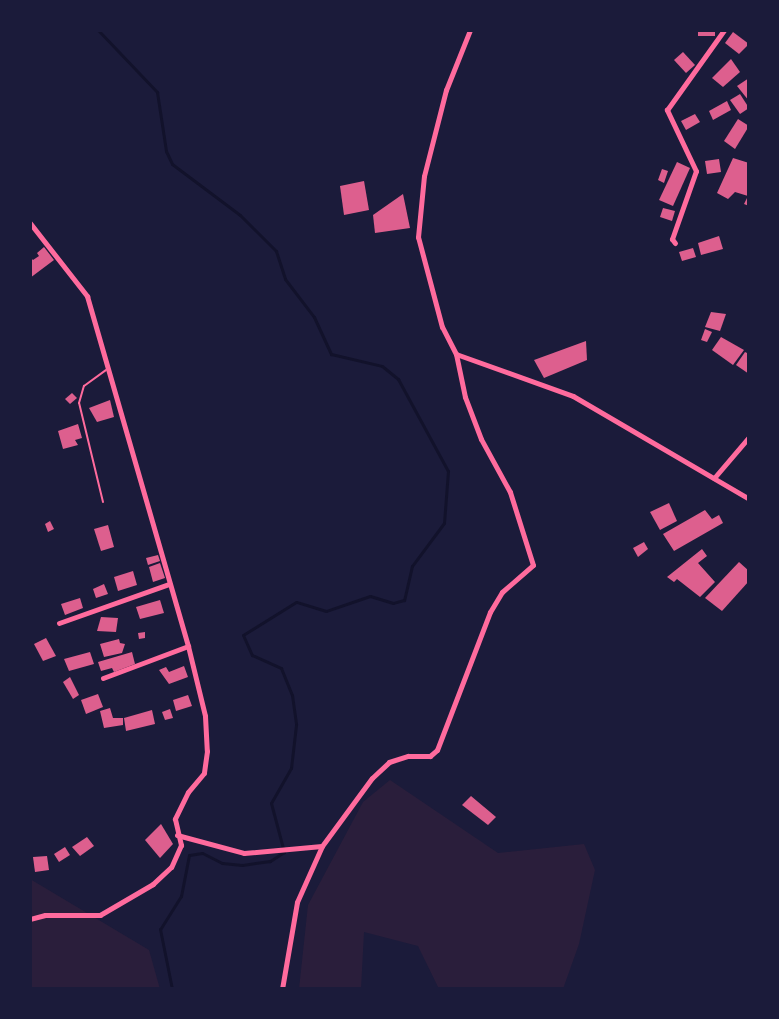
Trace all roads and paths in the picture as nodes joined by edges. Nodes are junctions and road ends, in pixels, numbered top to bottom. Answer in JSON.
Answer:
{"nodes":[{"id":1,"x":470,"y":30,"type":"edge"},
{"id":2,"x":724,"y":30,"type":"edge"},
{"id":3,"x":30,"y":223,"type":"edge"},
{"id":4,"x":675,"y":243,"type":"dead end"},
{"id":5,"x":456,"y":354,"type":"junction"},
{"id":6,"x":106,"y":370,"type":"junction"},
{"id":7,"x":749,"y":436,"type":"edge"},
{"id":8,"x":714,"y":478,"type":"junction"},
{"id":9,"x":749,"y":498,"type":"edge"},
{"id":10,"x":104,"y":502,"type":"dead end"},
{"id":11,"x":169,"y":584,"type":"junction"},
{"id":12,"x":59,"y":623,"type":"dead end"},
{"id":13,"x":188,"y":646,"type":"junction"},
{"id":14,"x":103,"y":678,"type":"dead end"},
{"id":15,"x":177,"y":836,"type":"junction"},
{"id":16,"x":322,"y":846,"type":"junction"},
{"id":17,"x":30,"y":920,"type":"edge"},
{"id":18,"x":282,"y":989,"type":"edge"}],
"edges":[{"from":1,"to":5,"type":"street"},
{"from":2,"to":4,"type":"street"},
{"from":3,"to":6,"type":"street"},
{"from":5,"to":8,"type":"street"},
{"from":5,"to":16,"type":"street"},
{"from":6,"to":10,"type":"lane"},
{"from":6,"to":11,"type":"street"},
{"from":7,"to":8,"type":"street"},
{"from":8,"to":9,"type":"street"},
{"from":11,"to":12,"type":"street"},
{"from":11,"to":13,"type":"street"},
{"from":13,"to":14,"type":"street"},
{"from":13,"to":15,"type":"street"},
{"from":15,"to":16,"type":"street"},
{"from":15,"to":17,"type":"street"},
{"from":16,"to":18,"type":"street"}]}
